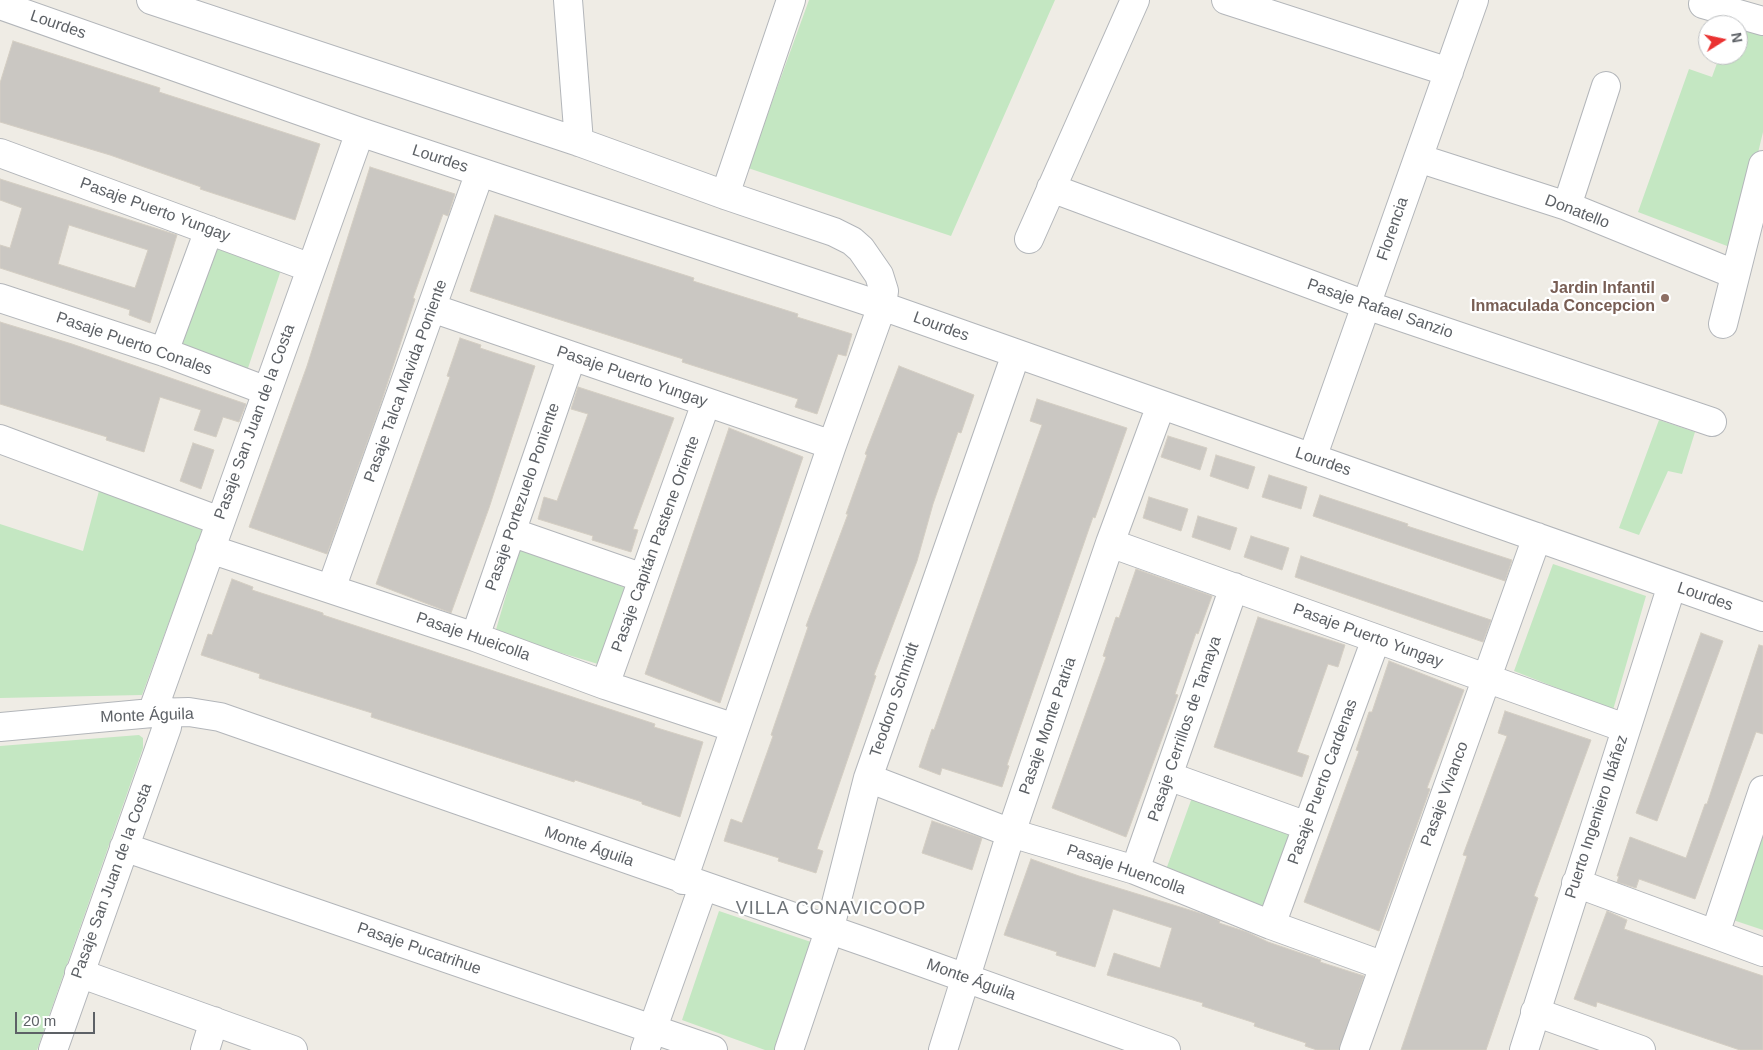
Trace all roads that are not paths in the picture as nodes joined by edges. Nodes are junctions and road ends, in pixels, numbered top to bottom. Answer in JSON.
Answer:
{"nodes":[{"id":1,"x":151,"y":0,"type":"edge"},
{"id":2,"x":568,"y":0,"type":"edge"},
{"id":3,"x":791,"y":0,"type":"edge"},
{"id":4,"x":1135,"y":0,"type":"edge"},
{"id":5,"x":1226,"y":0,"type":"edge"},
{"id":6,"x":1474,"y":0,"type":"edge"},
{"id":7,"x":1703,"y":4,"type":"dead end"},
{"id":8,"x":0,"y":5,"type":"edge"},
{"id":9,"x":1763,"y":21,"type":"edge"},
{"id":10,"x":1449,"y":72,"type":"junction"},
{"id":11,"x":1606,"y":86,"type":"dead end"},
{"id":12,"x":360,"y":132,"type":"junction"},
{"id":13,"x":579,"y":142,"type":"junction"},
{"id":14,"x":0,"y":152,"type":"edge"},
{"id":15,"x":1418,"y":158,"type":"junction"},
{"id":16,"x":1763,"y":165,"type":"edge"},
{"id":17,"x":480,"y":172,"type":"junction"},
{"id":18,"x":1051,"y":188,"type":"junction"},
{"id":19,"x":725,"y":196,"type":"junction"},
{"id":20,"x":1567,"y":206,"type":"junction"},
{"id":21,"x":209,"y":230,"type":"junction"},
{"id":22,"x":1029,"y":239,"type":"dead end"},
{"id":23,"x":311,"y":268,"type":"junction"},
{"id":24,"x":1734,"y":274,"type":"junction"},
{"id":25,"x":0,"y":298,"type":"edge"},
{"id":26,"x":1366,"y":305,"type":"junction"},
{"id":27,"x":882,"y":306,"type":"junction"},
{"id":28,"x":432,"y":308,"type":"junction"},
{"id":29,"x":1723,"y":324,"type":"dead end"},
{"id":30,"x":164,"y":352,"type":"junction"},
{"id":31,"x":1016,"y":354,"type":"junction"},
{"id":32,"x":572,"y":356,"type":"junction"},
{"id":33,"x":267,"y":391,"type":"junction"},
{"id":34,"x":706,"y":403,"type":"junction"},
{"id":35,"x":1162,"y":405,"type":"junction"},
{"id":36,"x":1712,"y":422,"type":"dead end"},
{"id":37,"x":0,"y":440,"type":"edge"},
{"id":38,"x":832,"y":445,"type":"junction"},
{"id":39,"x":1312,"y":458,"type":"junction"},
{"id":40,"x":220,"y":521,"type":"junction"},
{"id":41,"x":511,"y":532,"type":"junction"},
{"id":42,"x":1537,"y":537,"type":"junction"},
{"id":43,"x":1110,"y":543,"type":"junction"},
{"id":44,"x":210,"y":549,"type":"junction"},
{"id":45,"x":643,"y":578,"type":"junction"},
{"id":46,"x":1672,"y":585,"type":"junction"},
{"id":47,"x":1234,"y":587,"type":"junction"},
{"id":48,"x":331,"y":589,"type":"junction"},
{"id":49,"x":1763,"y":618,"type":"edge"},
{"id":50,"x":475,"y":637,"type":"junction"},
{"id":51,"x":1376,"y":639,"type":"junction"},
{"id":52,"x":1486,"y":679,"type":"junction"},
{"id":53,"x":605,"y":685,"type":"junction"},
{"id":54,"x":160,"y":712,"type":"junction"},
{"id":55,"x":0,"y":727,"type":"edge"},
{"id":56,"x":735,"y":728,"type":"junction"},
{"id":57,"x":1626,"y":728,"type":"junction"},
{"id":58,"x":1168,"y":776,"type":"junction"},
{"id":59,"x":868,"y":778,"type":"junction"},
{"id":60,"x":1763,"y":790,"type":"edge"},
{"id":61,"x":1307,"y":826,"type":"junction"},
{"id":62,"x":1011,"y":833,"type":"junction"},
{"id":63,"x":124,"y":847,"type":"junction"},
{"id":64,"x":1135,"y":870,"type":"junction"},
{"id":65,"x":693,"y":883,"type":"junction"},
{"id":66,"x":1576,"y":883,"type":"junction"},
{"id":67,"x":1271,"y":925,"type":"junction"},
{"id":68,"x":829,"y":931,"type":"junction"},
{"id":69,"x":1715,"y":934,"type":"junction"},
{"id":70,"x":1763,"y":952,"type":"edge"},
{"id":71,"x":1384,"y":966,"type":"junction"},
{"id":72,"x":78,"y":973,"type":"junction"},
{"id":73,"x":966,"y":979,"type":"junction"},
{"id":74,"x":1535,"y":1012,"type":"junction"},
{"id":75,"x":214,"y":1021,"type":"junction"},
{"id":76,"x":648,"y":1040,"type":"edge"},
{"id":77,"x":53,"y":1050,"type":"edge"},
{"id":78,"x":205,"y":1050,"type":"edge"},
{"id":79,"x":293,"y":1050,"type":"edge"},
{"id":80,"x":713,"y":1050,"type":"edge"},
{"id":81,"x":789,"y":1050,"type":"edge"},
{"id":82,"x":944,"y":1050,"type":"edge"},
{"id":83,"x":1166,"y":1050,"type":"edge"},
{"id":84,"x":1354,"y":1050,"type":"edge"},
{"id":85,"x":1524,"y":1050,"type":"edge"},
{"id":86,"x":1641,"y":1050,"type":"edge"}],
"edges":[{"from":1,"to":13,"type":"street"},
{"from":2,"to":13,"type":"street"},
{"from":3,"to":19,"type":"street"},
{"from":4,"to":18,"type":"street"},
{"from":5,"to":10,"type":"street"},
{"from":6,"to":10,"type":"street","name":"Florencia"},
{"from":7,"to":9,"type":"street"},
{"from":8,"to":12,"type":"street","name":"Lourdes"},
{"from":10,"to":15,"type":"street","name":"Florencia"},
{"from":11,"to":20,"type":"street"},
{"from":12,"to":17,"type":"street","name":"Lourdes"},
{"from":12,"to":23,"type":"street","name":"Pasaje San Juan de la Costa"},
{"from":13,"to":19,"type":"street"},
{"from":14,"to":21,"type":"street","name":"Pasaje Puerto Yungay"},
{"from":15,"to":20,"type":"street","name":"Donatello"},
{"from":15,"to":26,"type":"street","name":"Florencia"},
{"from":16,"to":24,"type":"street"},
{"from":17,"to":27,"type":"street","name":"Lourdes"},
{"from":17,"to":28,"type":"street","name":"Pasaje Talca Mavida Poniente"},
{"from":18,"to":22,"type":"street"},
{"from":18,"to":26,"type":"street","name":"Pasaje Rafael Sanzio"},
{"from":19,"to":27,"type":"street"},
{"from":20,"to":24,"type":"street","name":"Donatello"},
{"from":21,"to":23,"type":"street","name":"Pasaje Puerto Yungay"},
{"from":21,"to":30,"type":"street"},
{"from":23,"to":33,"type":"street","name":"Pasaje San Juan de la Costa"},
{"from":24,"to":29,"type":"street"},
{"from":25,"to":30,"type":"street","name":"Pasaje Puerto Conales"},
{"from":26,"to":36,"type":"street","name":"Pasaje Rafael Sanzio"},
{"from":26,"to":39,"type":"street","name":"Florencia"},
{"from":27,"to":31,"type":"street","name":"Lourdes"},
{"from":27,"to":38,"type":"street"},
{"from":28,"to":32,"type":"street","name":"Pasaje Puerto Yungay"},
{"from":28,"to":48,"type":"street","name":"Pasaje Talca Mavida Poniente"},
{"from":30,"to":33,"type":"street","name":"Pasaje Puerto Conales"},
{"from":31,"to":35,"type":"street","name":"Lourdes"},
{"from":31,"to":59,"type":"street","name":"Teodoro Schmidt"},
{"from":32,"to":34,"type":"street","name":"Pasaje Puerto Yungay"},
{"from":32,"to":41,"type":"street","name":"Pasaje Portezuelo Poniente"},
{"from":33,"to":40,"type":"street","name":"Pasaje San Juan de la Costa"},
{"from":34,"to":38,"type":"street","name":"Pasaje Puerto Yungay"},
{"from":34,"to":45,"type":"street","name":"Pasaje Capitán Pastene Oriente"},
{"from":35,"to":39,"type":"street","name":"Lourdes"},
{"from":35,"to":43,"type":"street","name":"Pasaje Monte Patria"},
{"from":37,"to":40,"type":"street"},
{"from":38,"to":56,"type":"street"},
{"from":39,"to":42,"type":"street","name":"Lourdes"},
{"from":40,"to":44,"type":"street","name":"Pasaje San Juan de la Costa"},
{"from":41,"to":45,"type":"street"},
{"from":41,"to":50,"type":"street","name":"Pasaje Portezuelo Poniente"},
{"from":42,"to":46,"type":"street","name":"Lourdes"},
{"from":42,"to":52,"type":"street","name":"Pasaje Vivanco"},
{"from":43,"to":47,"type":"street","name":"Pasaje Puerto Yungay"},
{"from":43,"to":62,"type":"street","name":"Pasaje Monte Patria"},
{"from":44,"to":48,"type":"street","name":"Pasaje Hueicolla"},
{"from":44,"to":54,"type":"street","name":"Pasaje San Juan de la Costa"},
{"from":45,"to":53,"type":"street","name":"Pasaje Capitán Pastene Oriente"},
{"from":46,"to":49,"type":"street","name":"Lourdes"},
{"from":46,"to":57,"type":"street","name":"Puerto Ingeniero Ibáñez"},
{"from":47,"to":51,"type":"street","name":"Pasaje Puerto Yungay"},
{"from":47,"to":58,"type":"street","name":"Pasaje Cerrillos de Tamaya"},
{"from":48,"to":50,"type":"street","name":"Pasaje Hueicolla"},
{"from":50,"to":53,"type":"street","name":"Pasaje Hueicolla"},
{"from":51,"to":52,"type":"street","name":"Pasaje Puerto Yungay"},
{"from":51,"to":61,"type":"street","name":"Pasaje Puerto Cardenas"},
{"from":52,"to":57,"type":"street","name":"Pasaje Puerto Yungay"},
{"from":52,"to":71,"type":"street","name":"Pasaje Vivanco"},
{"from":53,"to":56,"type":"street","name":"Pasaje Hueicolla"},
{"from":54,"to":55,"type":"street","name":"Monte Águila"},
{"from":54,"to":63,"type":"street","name":"Pasaje San Juan de la Costa"},
{"from":54,"to":65,"type":"street","name":"Monte Águila"},
{"from":56,"to":65,"type":"street"},
{"from":57,"to":66,"type":"street","name":"Puerto Ingeniero Ibáñez"},
{"from":58,"to":61,"type":"street"},
{"from":58,"to":64,"type":"street","name":"Pasaje Cerrillos de Tamaya"},
{"from":59,"to":62,"type":"street","name":"Pasaje Huencolla"},
{"from":59,"to":68,"type":"street","name":"Teodoro Schmidt"},
{"from":60,"to":69,"type":"street"},
{"from":61,"to":67,"type":"street","name":"Pasaje Puerto Cardenas"},
{"from":62,"to":64,"type":"street","name":"Pasaje Huencolla"},
{"from":62,"to":73,"type":"street","name":"Pasaje Monte Patria"},
{"from":63,"to":72,"type":"street","name":"Pasaje San Juan de la Costa"},
{"from":63,"to":76,"type":"street","name":"Pasaje Pucatrihue"},
{"from":64,"to":67,"type":"street","name":"Pasaje Huencolla"},
{"from":65,"to":68,"type":"street","name":"Monte Águila"},
{"from":65,"to":76,"type":"street"},
{"from":66,"to":69,"type":"street"},
{"from":66,"to":74,"type":"street","name":"Puerto Ingeniero Ibáñez"},
{"from":67,"to":71,"type":"street","name":"Pasaje Huencolla"},
{"from":68,"to":73,"type":"street","name":"Monte Águila"},
{"from":68,"to":81,"type":"street","name":"Teodoro Schmidt"},
{"from":69,"to":70,"type":"street"},
{"from":71,"to":84,"type":"street","name":"Pasaje Vivanco"},
{"from":72,"to":75,"type":"street"},
{"from":72,"to":77,"type":"street","name":"Pasaje San Juan de la Costa"},
{"from":73,"to":82,"type":"street","name":"Pasaje Monte Patria"},
{"from":73,"to":83,"type":"street","name":"Monte Águila"},
{"from":74,"to":85,"type":"street","name":"Puerto Ingeniero Ibáñez"},
{"from":74,"to":86,"type":"street"},
{"from":75,"to":78,"type":"street"},
{"from":75,"to":79,"type":"street"},
{"from":76,"to":80,"type":"street","name":"Pasaje Pucatrihue"}]}
